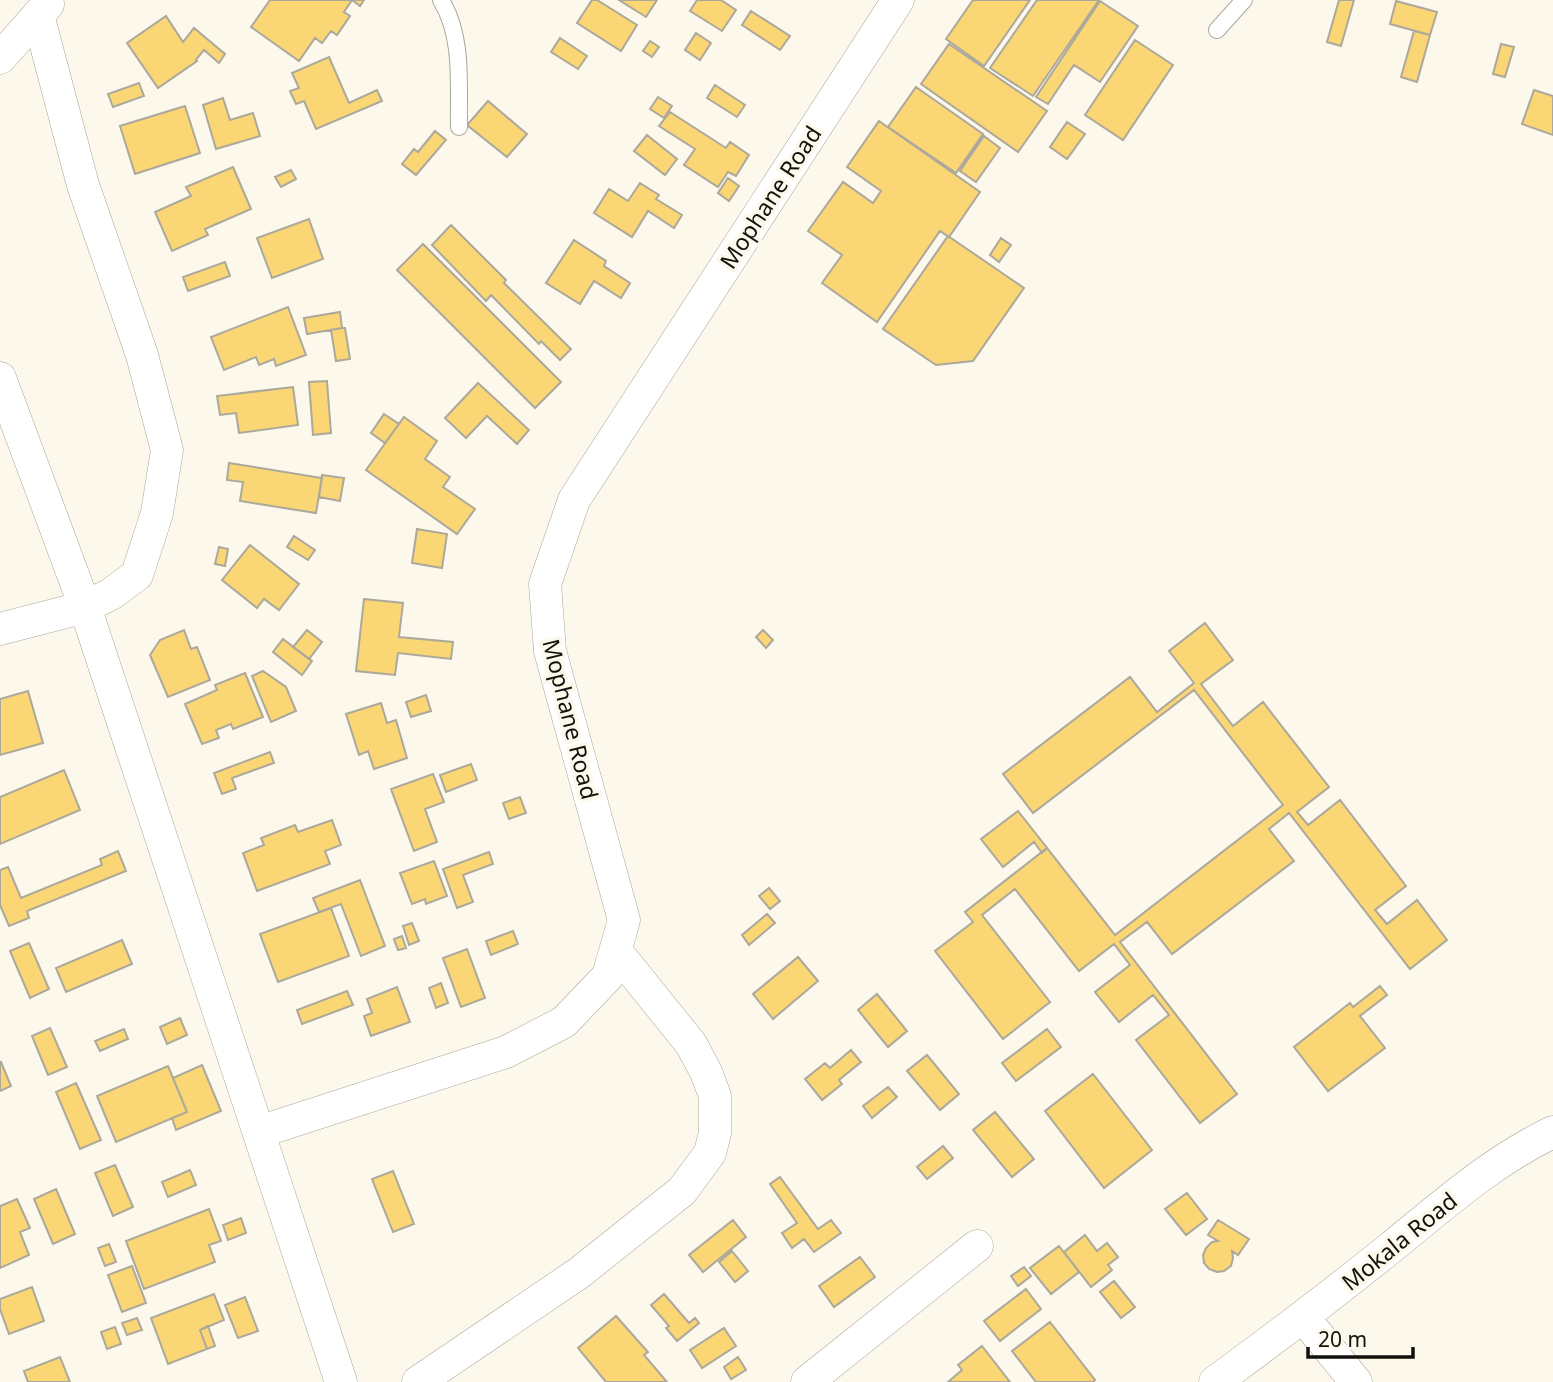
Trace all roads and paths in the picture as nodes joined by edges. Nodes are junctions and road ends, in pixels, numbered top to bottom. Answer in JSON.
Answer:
{"nodes":[{"id":1,"x":441,"y":0,"type":"edge"},
{"id":2,"x":898,"y":0,"type":"edge"},
{"id":3,"x":1244,"y":0,"type":"edge"},
{"id":4,"x":44,"y":7,"type":"edge"},
{"id":5,"x":1217,"y":30,"type":"dead end"},
{"id":6,"x":0,"y":58,"type":"edge"},
{"id":7,"x":459,"y":127,"type":"dead end"},
{"id":8,"x":0,"y":378,"type":"edge"},
{"id":9,"x":85,"y":607,"type":"junction"},
{"id":10,"x":3,"y":630,"type":"edge"},
{"id":11,"x":615,"y":951,"type":"junction"},
{"id":12,"x":259,"y":1132,"type":"junction"},
{"id":13,"x":1553,"y":1132,"type":"edge"},
{"id":14,"x":977,"y":1246,"type":"dead end"},
{"id":15,"x":1304,"y":1318,"type":"junction"},
{"id":16,"x":341,"y":1382,"type":"edge"},
{"id":17,"x":418,"y":1382,"type":"edge"},
{"id":18,"x":807,"y":1382,"type":"edge"},
{"id":19,"x":1215,"y":1382,"type":"edge"},
{"id":20,"x":1356,"y":1382,"type":"edge"}],
"edges":[{"from":1,"to":7,"type":"lane"},
{"from":2,"to":11,"type":"street","name":"Mophane Road"},
{"from":3,"to":5,"type":"lane"},
{"from":4,"to":6,"type":"street"},
{"from":4,"to":9,"type":"street"},
{"from":8,"to":9,"type":"street"},
{"from":9,"to":10,"type":"street"},
{"from":9,"to":12,"type":"street"},
{"from":11,"to":12,"type":"street","name":"Mophane Road"},
{"from":11,"to":17,"type":"street"},
{"from":12,"to":16,"type":"street"},
{"from":13,"to":15,"type":"street","name":"Mokala Road"},
{"from":14,"to":18,"type":"street"},
{"from":15,"to":19,"type":"street","name":"Mokala Road"},
{"from":15,"to":20,"type":"street"}]}
